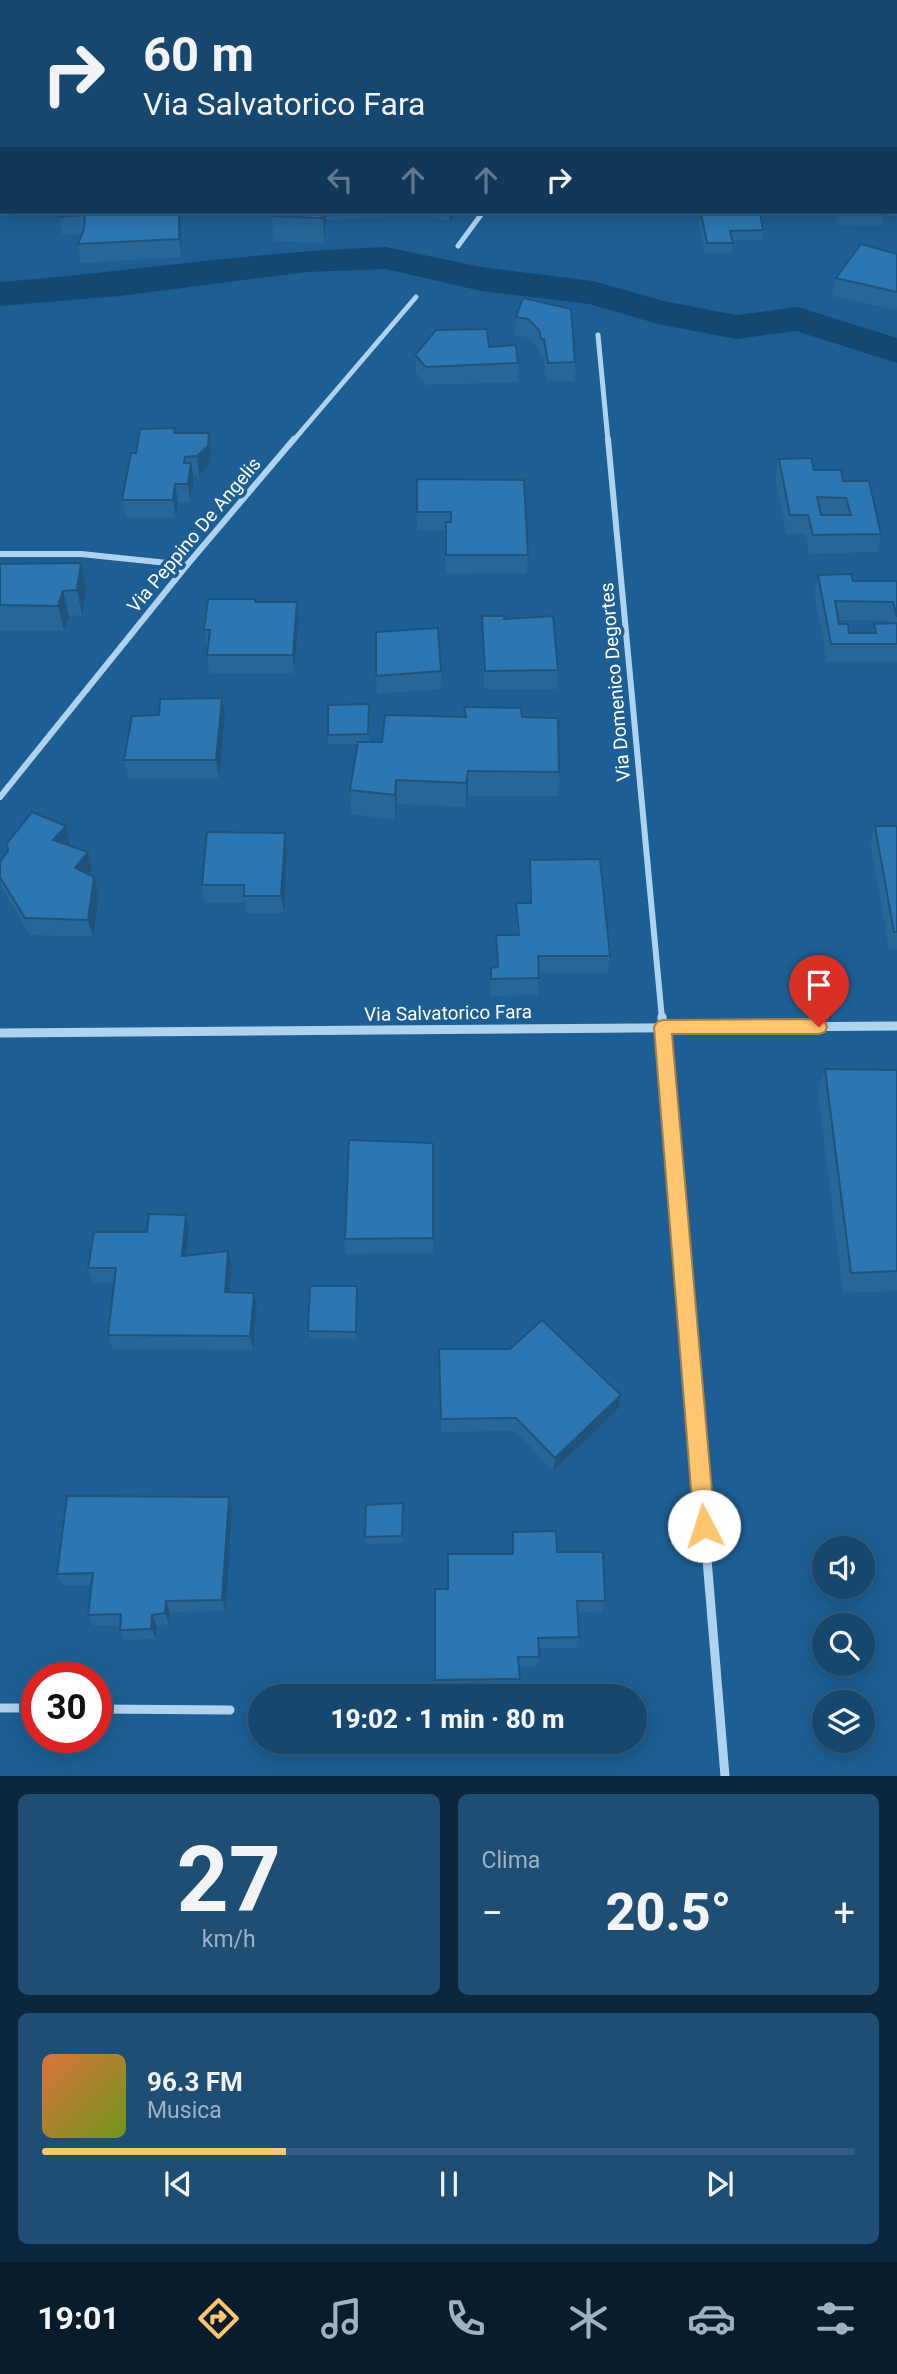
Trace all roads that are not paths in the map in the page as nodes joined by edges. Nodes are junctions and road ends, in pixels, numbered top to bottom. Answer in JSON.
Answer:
{"nodes":[{"id":1,"x":482,"y":214,"type":"edge"},
{"id":2,"x":458,"y":246,"type":"dead end"},
{"id":3,"x":416,"y":297,"type":"dead end"},
{"id":4,"x":598,"y":335,"type":"dead end"},
{"id":5,"x":0,"y":554,"type":"edge"},
{"id":6,"x":187,"y":565,"type":"junction"},
{"id":7,"x":0,"y":797,"type":"edge"},
{"id":8,"x":897,"y":1026,"type":"edge"},
{"id":9,"x":663,"y":1027,"type":"junction"},
{"id":10,"x":0,"y":1033,"type":"edge"},
{"id":11,"x":0,"y":1708,"type":"edge"},
{"id":12,"x":21,"y":1708,"type":"edge"},
{"id":13,"x":112,"y":1709,"type":"edge"},
{"id":14,"x":230,"y":1710,"type":"dead end"},
{"id":15,"x":725,"y":1776,"type":"edge"}],
"edges":[{"from":1,"to":2,"type":"street"},
{"from":3,"to":6,"type":"street","name":"Via Peppino De Angelis"},
{"from":4,"to":9,"type":"street","name":"Via Domenico Degortes"},
{"from":5,"to":6,"type":"street"},
{"from":6,"to":7,"type":"street","name":"Via Peppino De Angelis"},
{"from":8,"to":9,"type":"street","name":"Via Salvatorico Fara"},
{"from":9,"to":10,"type":"street","name":"Via Salvatorico Fara"},
{"from":9,"to":15,"type":"street","name":"Via Domenico Degortes"},
{"from":11,"to":12,"type":"street"},
{"from":13,"to":14,"type":"street"}]}
